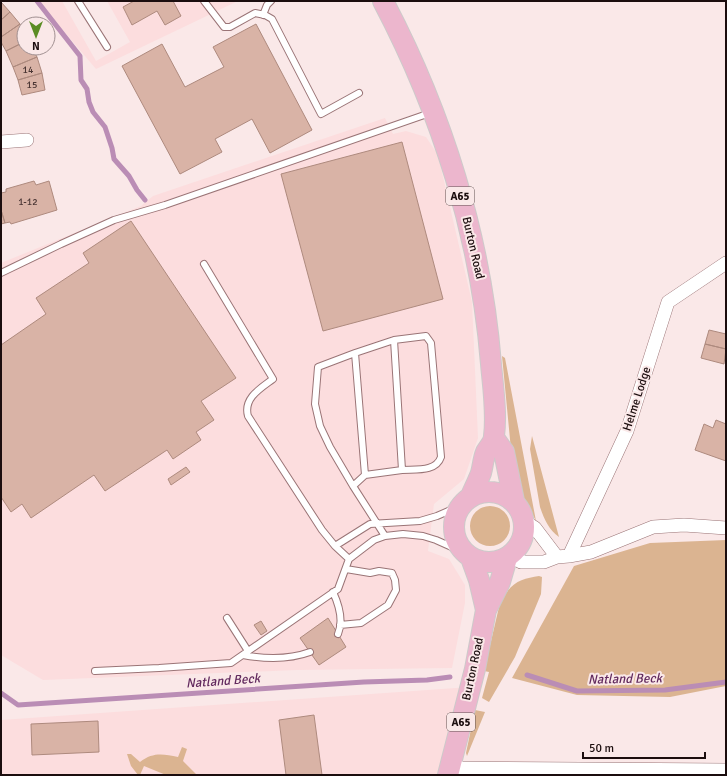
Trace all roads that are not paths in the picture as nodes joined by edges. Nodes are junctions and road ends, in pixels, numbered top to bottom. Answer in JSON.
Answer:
{"nodes":[{"id":1,"x":78,"y":1,"type":"edge"},
{"id":2,"x":204,"y":1,"type":"edge"},
{"id":3,"x":271,"y":1,"type":"edge"},
{"id":4,"x":383,"y":1,"type":"edge"},
{"id":5,"x":263,"y":15,"type":"junction"},
{"id":6,"x":107,"y":47,"type":"dead end"},
{"id":7,"x":359,"y":93,"type":"dead end"},
{"id":8,"x":434,"y":111,"type":"junction"},
{"id":9,"x":27,"y":140,"type":"dead end"},
{"id":10,"x":1,"y":142,"type":"edge"},
{"id":11,"x":726,"y":263,"type":"edge"},
{"id":12,"x":204,"y":264,"type":"dead end"},
{"id":13,"x":1,"y":273,"type":"edge"},
{"id":14,"x":394,"y":340,"type":"junction"},
{"id":15,"x":355,"y":353,"type":"junction"},
{"id":16,"x":494,"y":438,"type":"junction"},
{"id":17,"x":402,"y":470,"type":"junction"},
{"id":18,"x":365,"y":475,"type":"junction"},
{"id":19,"x":353,"y":486,"type":"junction"},
{"id":20,"x":466,"y":501,"type":"junction"},
{"id":21,"x":514,"y":501,"type":"junction"},
{"id":22,"x":524,"y":521,"type":"junction"},
{"id":23,"x":377,"y":523,"type":"junction"},
{"id":24,"x":726,"y":528,"type":"edge"},
{"id":25,"x":385,"y":536,"type":"junction"},
{"id":26,"x":335,"y":546,"type":"junction"},
{"id":27,"x":467,"y":555,"type":"junction"},
{"id":28,"x":508,"y":557,"type":"junction"},
{"id":29,"x":563,"y":557,"type":"junction"},
{"id":30,"x":349,"y":560,"type":"junction"},
{"id":31,"x":346,"y":569,"type":"junction"},
{"id":32,"x":334,"y":592,"type":"junction"},
{"id":33,"x":486,"y":610,"type":"junction"},
{"id":34,"x":227,"y":618,"type":"dead end"},
{"id":35,"x":340,"y":625,"type":"junction"},
{"id":36,"x":338,"y":634,"type":"dead end"},
{"id":37,"x":310,"y":652,"type":"dead end"},
{"id":38,"x":246,"y":653,"type":"junction"},
{"id":39,"x":95,"y":671,"type":"dead end"},
{"id":40,"x":726,"y":770,"type":"edge"},
{"id":41,"x":449,"y":771,"type":"edge"}],
"edges":[{"from":1,"to":6,"type":"lane"},
{"from":2,"to":5,"type":"lane"},
{"from":3,"to":5,"type":"lane"},
{"from":4,"to":8,"type":"main road","name":"Burton Road","number":"A65"},
{"from":5,"to":7,"type":"lane"},
{"from":8,"to":13,"type":"lane"},
{"from":8,"to":16,"type":"main road","name":"Burton Road","number":"A65"},
{"from":9,"to":10,"type":"street"},
{"from":11,"to":29,"type":"street","name":"Helme Lodge"},
{"from":12,"to":26,"type":"lane"},
{"from":14,"to":15,"type":"lane"},
{"from":14,"to":17,"type":"lane"},
{"from":14,"to":17,"type":"lane"},
{"from":15,"to":18,"type":"lane"},
{"from":15,"to":19,"type":"lane"},
{"from":16,"to":20,"type":"main road","name":"Burton Road","number":"A65"},
{"from":16,"to":21,"type":"main road"},
{"from":17,"to":18,"type":"lane"},
{"from":18,"to":19,"type":"lane"},
{"from":19,"to":23,"type":"lane"},
{"from":20,"to":21,"type":"main road"},
{"from":20,"to":23,"type":"lane"},
{"from":20,"to":27,"type":"main road","number":"A65"},
{"from":21,"to":22,"type":"main road"},
{"from":22,"to":28,"type":"main road","number":"A65"},
{"from":22,"to":29,"type":"street"},
{"from":23,"to":25,"type":"lane"},
{"from":23,"to":26,"type":"lane"},
{"from":24,"to":29,"type":"street"},
{"from":25,"to":27,"type":"lane"},
{"from":25,"to":30,"type":"lane"},
{"from":26,"to":30,"type":"lane"},
{"from":27,"to":28,"type":"main road"},
{"from":27,"to":33,"type":"main road","name":"Burton Road","number":"A65"},
{"from":28,"to":29,"type":"street"},
{"from":28,"to":33,"type":"main road","name":"Burton Road","number":"A65"},
{"from":30,"to":31,"type":"lane"},
{"from":31,"to":32,"type":"lane"},
{"from":31,"to":35,"type":"lane"},
{"from":32,"to":35,"type":"lane"},
{"from":32,"to":38,"type":"lane"},
{"from":33,"to":41,"type":"main road","name":"Burton Road","number":"A65"},
{"from":34,"to":38,"type":"lane"},
{"from":35,"to":36,"type":"lane"},
{"from":37,"to":38,"type":"lane"},
{"from":38,"to":39,"type":"lane"},
{"from":40,"to":41,"type":"street"}]}
